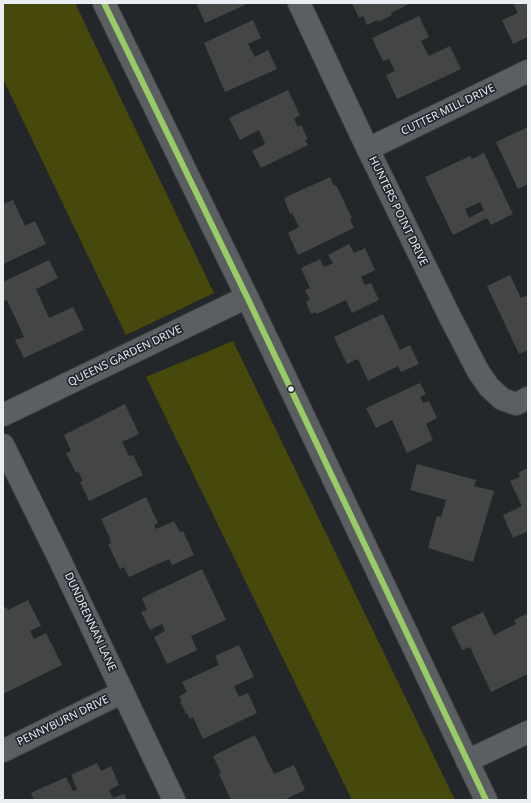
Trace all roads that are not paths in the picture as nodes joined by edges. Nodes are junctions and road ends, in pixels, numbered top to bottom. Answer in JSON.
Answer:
{"nodes":[{"id":1,"x":104,"y":3,"type":"edge"},
{"id":2,"x":299,"y":3,"type":"edge"},
{"id":3,"x":528,"y":71,"type":"edge"},
{"id":4,"x":368,"y":149,"type":"junction"},
{"id":5,"x":247,"y":297,"type":"junction"},
{"id":6,"x":522,"y":401,"type":"edge"},
{"id":7,"x":3,"y":415,"type":"edge"},
{"id":8,"x":3,"y":445,"type":"edge"},
{"id":9,"x":123,"y":692,"type":"junction"},
{"id":10,"x":528,"y":732,"type":"edge"},
{"id":11,"x":3,"y":751,"type":"edge"},
{"id":12,"x":467,"y":761,"type":"junction"},
{"id":13,"x":174,"y":800,"type":"edge"},
{"id":14,"x":486,"y":800,"type":"edge"}],
"edges":[{"from":1,"to":5,"type":"street"},
{"from":2,"to":4,"type":"street","name":"HUNTERS POINT DRIVE"},
{"from":3,"to":4,"type":"street","name":"CUTTER MILL DRIVE"},
{"from":4,"to":6,"type":"street","name":"HUNTERS POINT DRIVE"},
{"from":5,"to":7,"type":"street","name":"QUEENS GARDEN DRIVE"},
{"from":5,"to":12,"type":"street"},
{"from":8,"to":9,"type":"street","name":"DUNDRENNAN LANE"},
{"from":9,"to":11,"type":"street","name":"PENNYBURN DRIVE"},
{"from":9,"to":13,"type":"street","name":"DUNDRENNAN LANE"},
{"from":10,"to":12,"type":"street"},
{"from":12,"to":14,"type":"street"}]}
